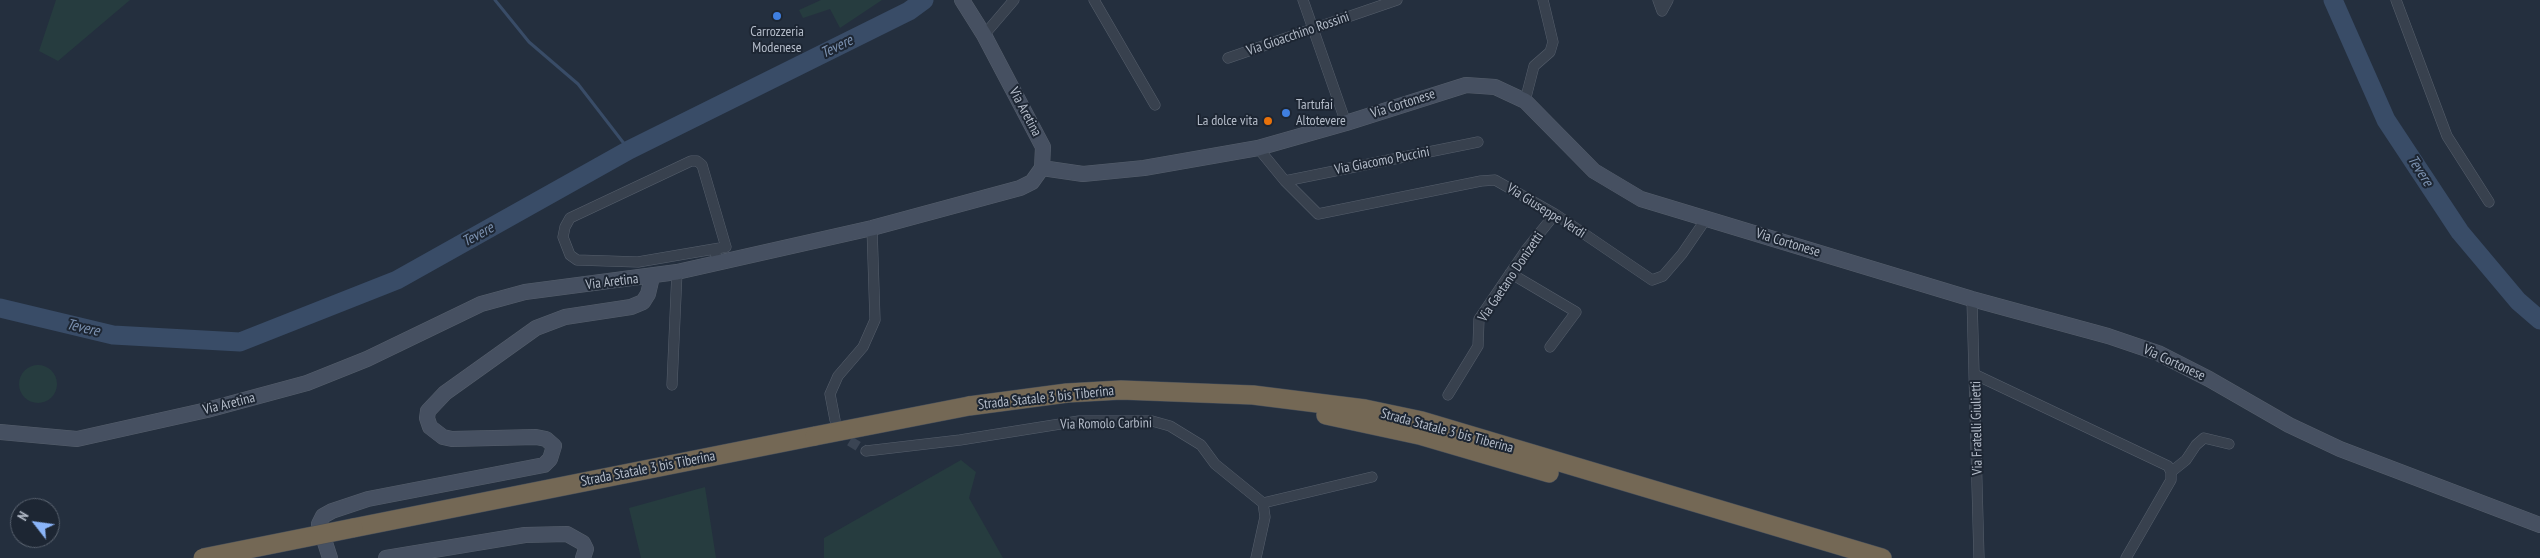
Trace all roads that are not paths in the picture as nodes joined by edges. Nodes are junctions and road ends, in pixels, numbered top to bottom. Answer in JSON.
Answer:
{"nodes":[{"id":1,"x":962,"y":0,"type":"edge"},
{"id":2,"x":1014,"y":0,"type":"edge"},
{"id":3,"x":1094,"y":0,"type":"edge"},
{"id":4,"x":1302,"y":0,"type":"edge"},
{"id":5,"x":1397,"y":0,"type":"edge"},
{"id":6,"x":1543,"y":0,"type":"edge"},
{"id":7,"x":1658,"y":0,"type":"edge"},
{"id":8,"x":1668,"y":0,"type":"edge"},
{"id":9,"x":2396,"y":0,"type":"edge"},
{"id":10,"x":1313,"y":30,"type":"junction"},
{"id":11,"x":984,"y":35,"type":"junction"},
{"id":12,"x":1228,"y":58,"type":"dead end"},
{"id":13,"x":1525,"y":101,"type":"junction"},
{"id":14,"x":1155,"y":104,"type":"dead end"},
{"id":15,"x":1346,"y":123,"type":"junction"},
{"id":16,"x":1478,"y":142,"type":"dead end"},
{"id":17,"x":1258,"y":148,"type":"junction"},
{"id":18,"x":1042,"y":168,"type":"junction"},
{"id":19,"x":1285,"y":180,"type":"junction"},
{"id":20,"x":2489,"y":202,"type":"dead end"},
{"id":21,"x":1555,"y":214,"type":"junction"},
{"id":22,"x":1706,"y":219,"type":"junction"},
{"id":23,"x":872,"y":228,"type":"junction"},
{"id":24,"x":716,"y":256,"type":"junction"},
{"id":25,"x":677,"y":272,"type":"junction"},
{"id":26,"x":1510,"y":273,"type":"junction"},
{"id":27,"x":652,"y":277,"type":"junction"},
{"id":28,"x":1972,"y":299,"type":"junction"},
{"id":29,"x":1550,"y":347,"type":"dead end"},
{"id":30,"x":1976,"y":375,"type":"junction"},
{"id":31,"x":672,"y":385,"type":"dead end"},
{"id":32,"x":1448,"y":395,"type":"dead end"},
{"id":33,"x":969,"y":413,"type":"junction"},
{"id":34,"x":835,"y":420,"type":"tunnel mouth"},
{"id":35,"x":0,"y":432,"type":"edge"},
{"id":36,"x":2229,"y":444,"type":"dead end"},
{"id":37,"x":866,"y":451,"type":"tunnel mouth"},
{"id":38,"x":2171,"y":472,"type":"junction"},
{"id":39,"x":1372,"y":477,"type":"dead end"},
{"id":40,"x":1263,"y":503,"type":"junction"},
{"id":41,"x":2540,"y":525,"type":"edge"},
{"id":42,"x":355,"y":534,"type":"junction"},
{"id":43,"x":203,"y":558,"type":"edge"},
{"id":44,"x":270,"y":558,"type":"edge"},
{"id":45,"x":330,"y":558,"type":"edge"},
{"id":46,"x":386,"y":558,"type":"edge"},
{"id":47,"x":583,"y":558,"type":"edge"},
{"id":48,"x":1256,"y":558,"type":"edge"},
{"id":49,"x":1840,"y":558,"type":"edge"},
{"id":50,"x":1882,"y":558,"type":"edge"},
{"id":51,"x":1979,"y":558,"type":"edge"},
{"id":52,"x":2126,"y":558,"type":"edge"}],
"edges":[{"from":1,"to":11,"type":"street","name":"Via Aretina"},
{"from":2,"to":11,"type":"street"},
{"from":3,"to":14,"type":"street"},
{"from":4,"to":10,"type":"street"},
{"from":5,"to":10,"type":"street","name":"Via Gioacchino Rossini"},
{"from":6,"to":13,"type":"street"},
{"from":7,"to":8,"type":"street"},
{"from":9,"to":20,"type":"street"},
{"from":10,"to":12,"type":"street","name":"Via Gioacchino Rossini"},
{"from":10,"to":15,"type":"street"},
{"from":11,"to":18,"type":"street","name":"Via Aretina"},
{"from":13,"to":15,"type":"street","name":"Via Cortonese"},
{"from":13,"to":22,"type":"street","name":"Via Cortonese"},
{"from":15,"to":17,"type":"street","name":"Via Cortonese"},
{"from":16,"to":19,"type":"street","name":"Via Giacomo Puccini"},
{"from":17,"to":18,"type":"street","name":"Via Cortonese"},
{"from":17,"to":19,"type":"street","name":"Via Giuseppe Verdi"},
{"from":18,"to":23,"type":"street","name":"Via Aretina"},
{"from":19,"to":21,"type":"street","name":"Via Giuseppe Verdi"},
{"from":21,"to":22,"type":"street","name":"Via Giuseppe Verdi"},
{"from":21,"to":26,"type":"street","name":"Via Gaetano Donizetti"},
{"from":22,"to":28,"type":"street","name":"Via Cortonese"},
{"from":23,"to":24,"type":"street","name":"Via Aretina"},
{"from":23,"to":34,"type":"street"},
{"from":24,"to":24,"type":"street"},
{"from":24,"to":25,"type":"street","name":"Via Aretina"},
{"from":25,"to":27,"type":"street","name":"Via Aretina"},
{"from":25,"to":31,"type":"street"},
{"from":26,"to":29,"type":"street"},
{"from":26,"to":32,"type":"street","name":"Via Gaetano Donizetti"},
{"from":27,"to":35,"type":"street","name":"Via Aretina"},
{"from":27,"to":45,"type":"street"},
{"from":28,"to":30,"type":"street","name":"Via Fratelli Giulietti"},
{"from":28,"to":41,"type":"street","name":"Via Cortonese"},
{"from":30,"to":38,"type":"street"},
{"from":30,"to":51,"type":"street","name":"Via Fratelli Giulietti"},
{"from":33,"to":42,"type":"highway","name":"Strada Statale 3 bis Tiberina"},
{"from":33,"to":49,"type":"highway","name":"Strada Statale 3 bis Tiberina"},
{"from":33,"to":50,"type":"highway","name":"Strada Statale 3 bis Tiberina"},
{"from":36,"to":38,"type":"street"},
{"from":37,"to":40,"type":"street","name":"Via Romolo Carbini"},
{"from":38,"to":52,"type":"street"},
{"from":39,"to":40,"type":"street"},
{"from":40,"to":48,"type":"street"},
{"from":42,"to":43,"type":"highway","name":"Strada Statale 3 bis Tiberina","bridge":true},
{"from":42,"to":44,"type":"highway","name":"Strada Statale 3 bis Tiberina"},
{"from":46,"to":47,"type":"street"}]}
